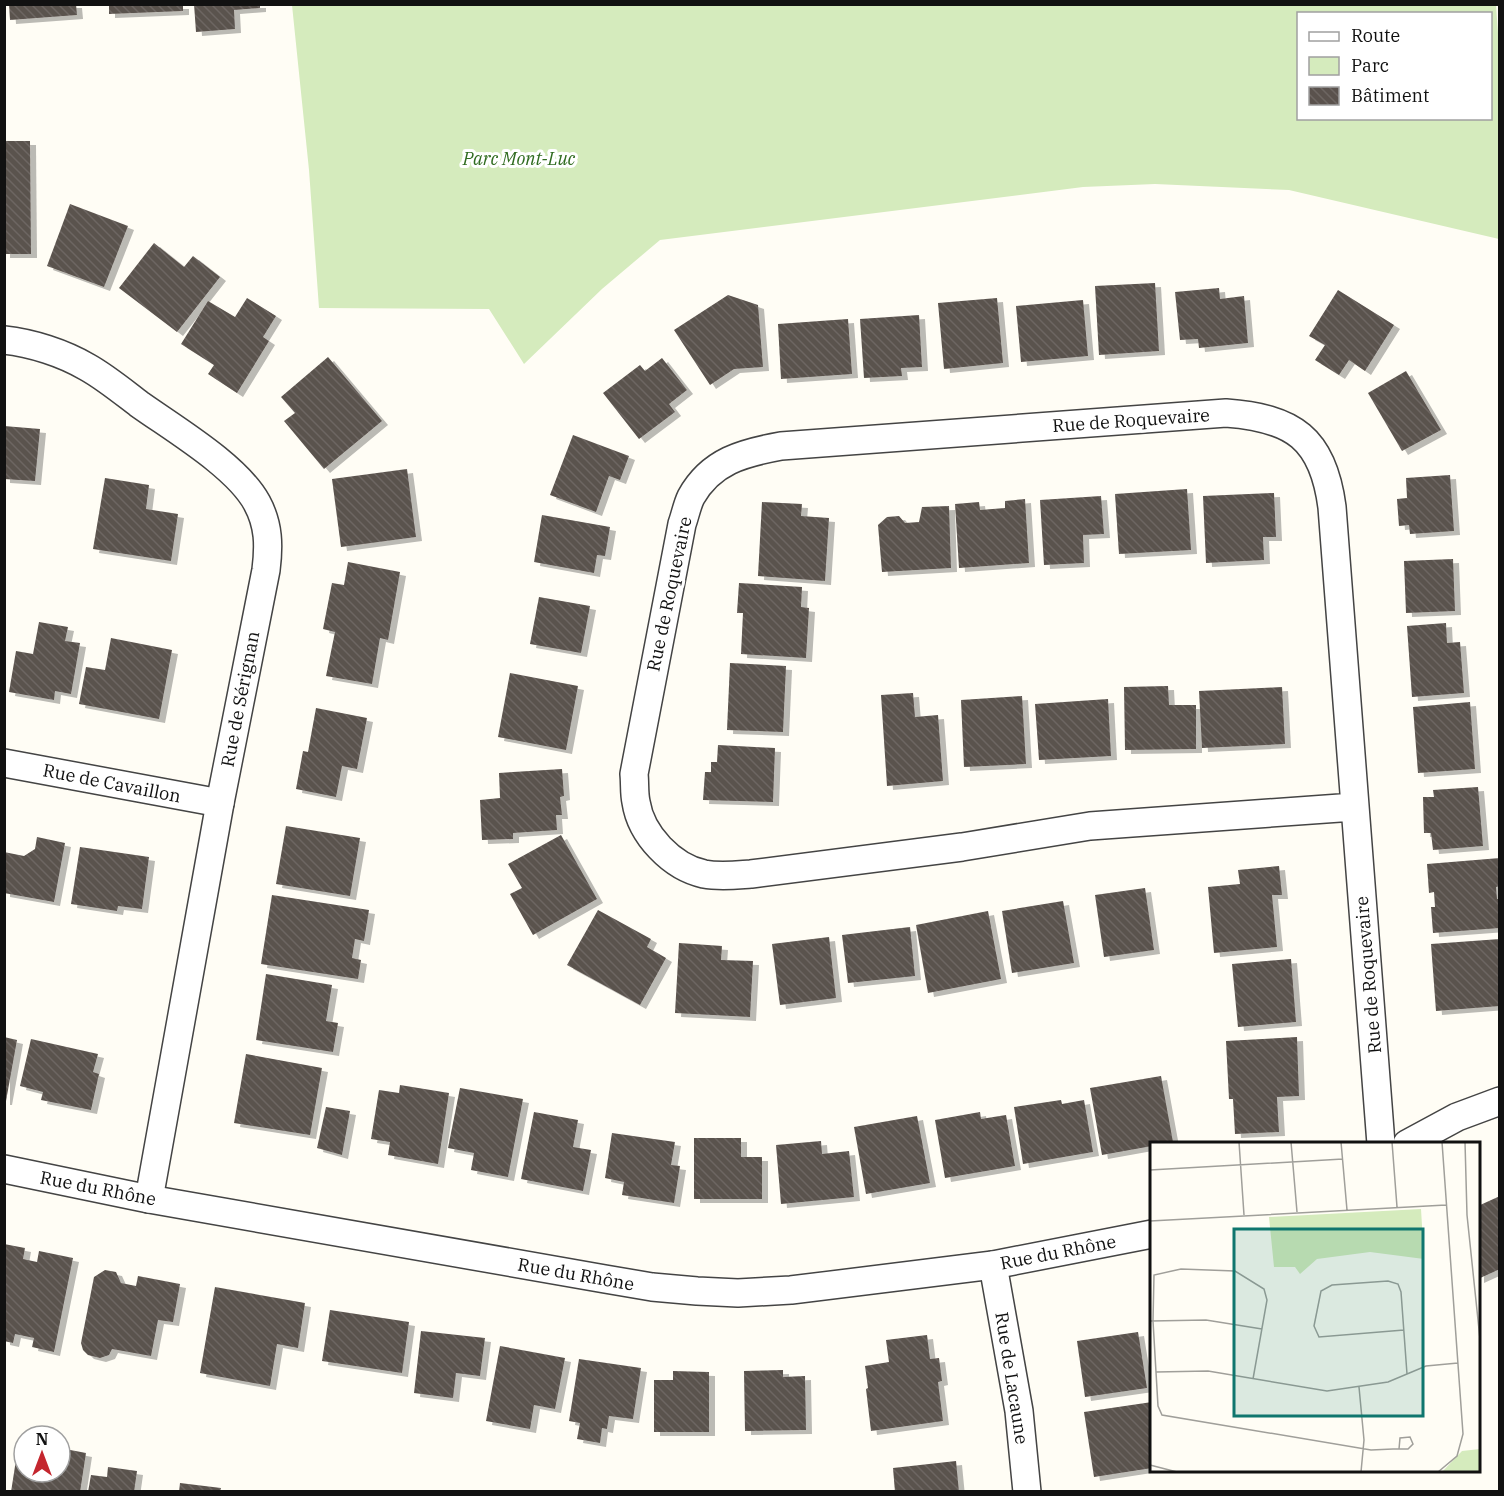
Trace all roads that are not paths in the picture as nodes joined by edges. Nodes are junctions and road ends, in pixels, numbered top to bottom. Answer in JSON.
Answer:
{"nodes":[{"id":1,"x":4,"y":340,"type":"edge"},
{"id":2,"x":4,"y":763,"type":"edge"},
{"id":3,"x":220,"y":803,"type":"junction"},
{"id":4,"x":1354,"y":807,"type":"junction"},
{"id":5,"x":1500,"y":1101,"type":"edge"},
{"id":6,"x":1381,"y":1142,"type":"edge"},
{"id":7,"x":1409,"y":1142,"type":"edge"},
{"id":8,"x":4,"y":1169,"type":"edge"},
{"id":9,"x":149,"y":1198,"type":"junction"},
{"id":10,"x":1150,"y":1234,"type":"edge"},
{"id":11,"x":993,"y":1265,"type":"junction"},
{"id":12,"x":1027,"y":1491,"type":"edge"}],
"edges":[{"from":1,"to":3,"type":"street","name":"Rue de Sérignan"},
{"from":2,"to":3,"type":"street","name":"Rue de Cavaillon"},
{"from":3,"to":9,"type":"street","name":"Rue de Sérignan"},
{"from":4,"to":4,"type":"street","name":"Rue de Roquevaire"},
{"from":4,"to":6,"type":"street","name":"Rue de Roquevaire"},
{"from":5,"to":7,"type":"street"},
{"from":8,"to":9,"type":"street","name":"Rue du Rhône"},
{"from":9,"to":11,"type":"street","name":"Rue du Rhône"},
{"from":10,"to":11,"type":"street","name":"Rue du Rhône"},
{"from":11,"to":12,"type":"street","name":"Rue de Lacaune"}]}
